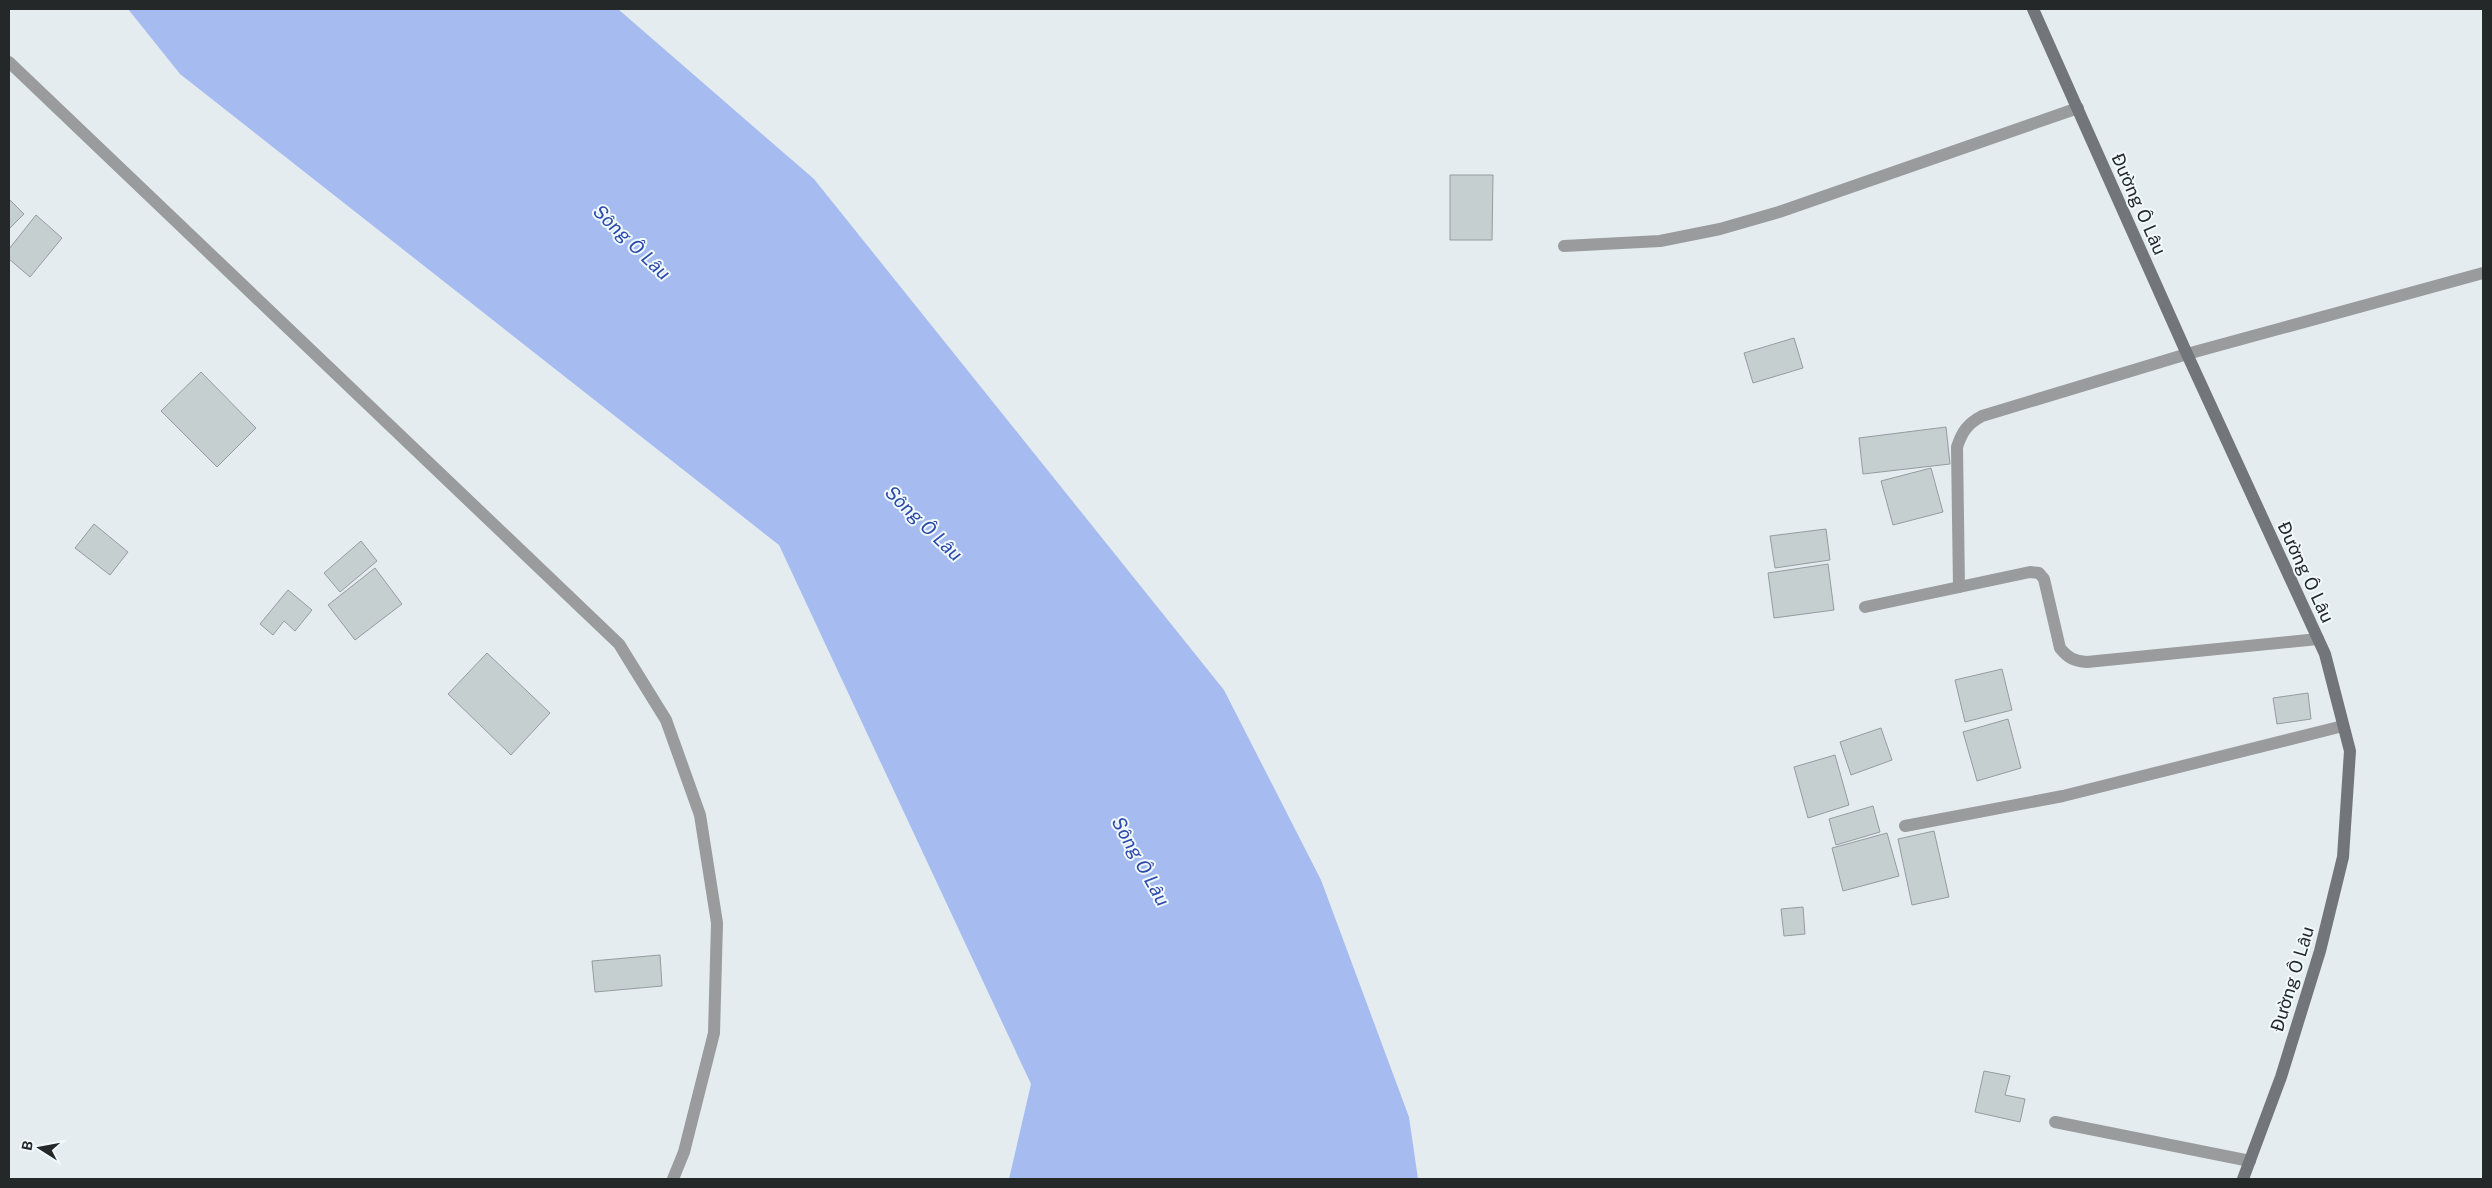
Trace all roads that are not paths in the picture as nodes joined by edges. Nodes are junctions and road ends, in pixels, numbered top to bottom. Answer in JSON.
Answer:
{"nodes":[{"id":1,"x":2034,"y":9,"type":"edge"},
{"id":2,"x":9,"y":62,"type":"edge"},
{"id":3,"x":2078,"y":108,"type":"junction"},
{"id":4,"x":1564,"y":246,"type":"dead end"},
{"id":5,"x":2483,"y":273,"type":"edge"},
{"id":6,"x":2187,"y":354,"type":"junction"},
{"id":7,"x":1959,"y":587,"type":"junction"},
{"id":8,"x":1866,"y":606,"type":"dead end"},
{"id":9,"x":2318,"y":639,"type":"junction"},
{"id":10,"x":2343,"y":726,"type":"junction"},
{"id":11,"x":1906,"y":826,"type":"dead end"},
{"id":12,"x":2055,"y":1122,"type":"dead end"},
{"id":13,"x":2250,"y":1161,"type":"junction"},
{"id":14,"x":673,"y":1179,"type":"edge"},
{"id":15,"x":2243,"y":1179,"type":"edge"}],
"edges":[{"from":1,"to":3,"type":"main road","name":"Đường Ô Lâu"},
{"from":2,"to":14,"type":"street"},
{"from":3,"to":4,"type":"street"},
{"from":3,"to":6,"type":"main road","name":"Đường Ô Lâu"},
{"from":5,"to":6,"type":"street"},
{"from":6,"to":7,"type":"street"},
{"from":6,"to":9,"type":"main road","name":"Đường Ô Lâu"},
{"from":7,"to":8,"type":"street"},
{"from":7,"to":9,"type":"street"},
{"from":9,"to":10,"type":"main road","name":"Đường Ô Lâu"},
{"from":10,"to":11,"type":"street"},
{"from":10,"to":13,"type":"main road","name":"Đường Ô Lâu"},
{"from":12,"to":13,"type":"street"},
{"from":13,"to":15,"type":"main road","name":"Đường Ô Lâu"}]}
